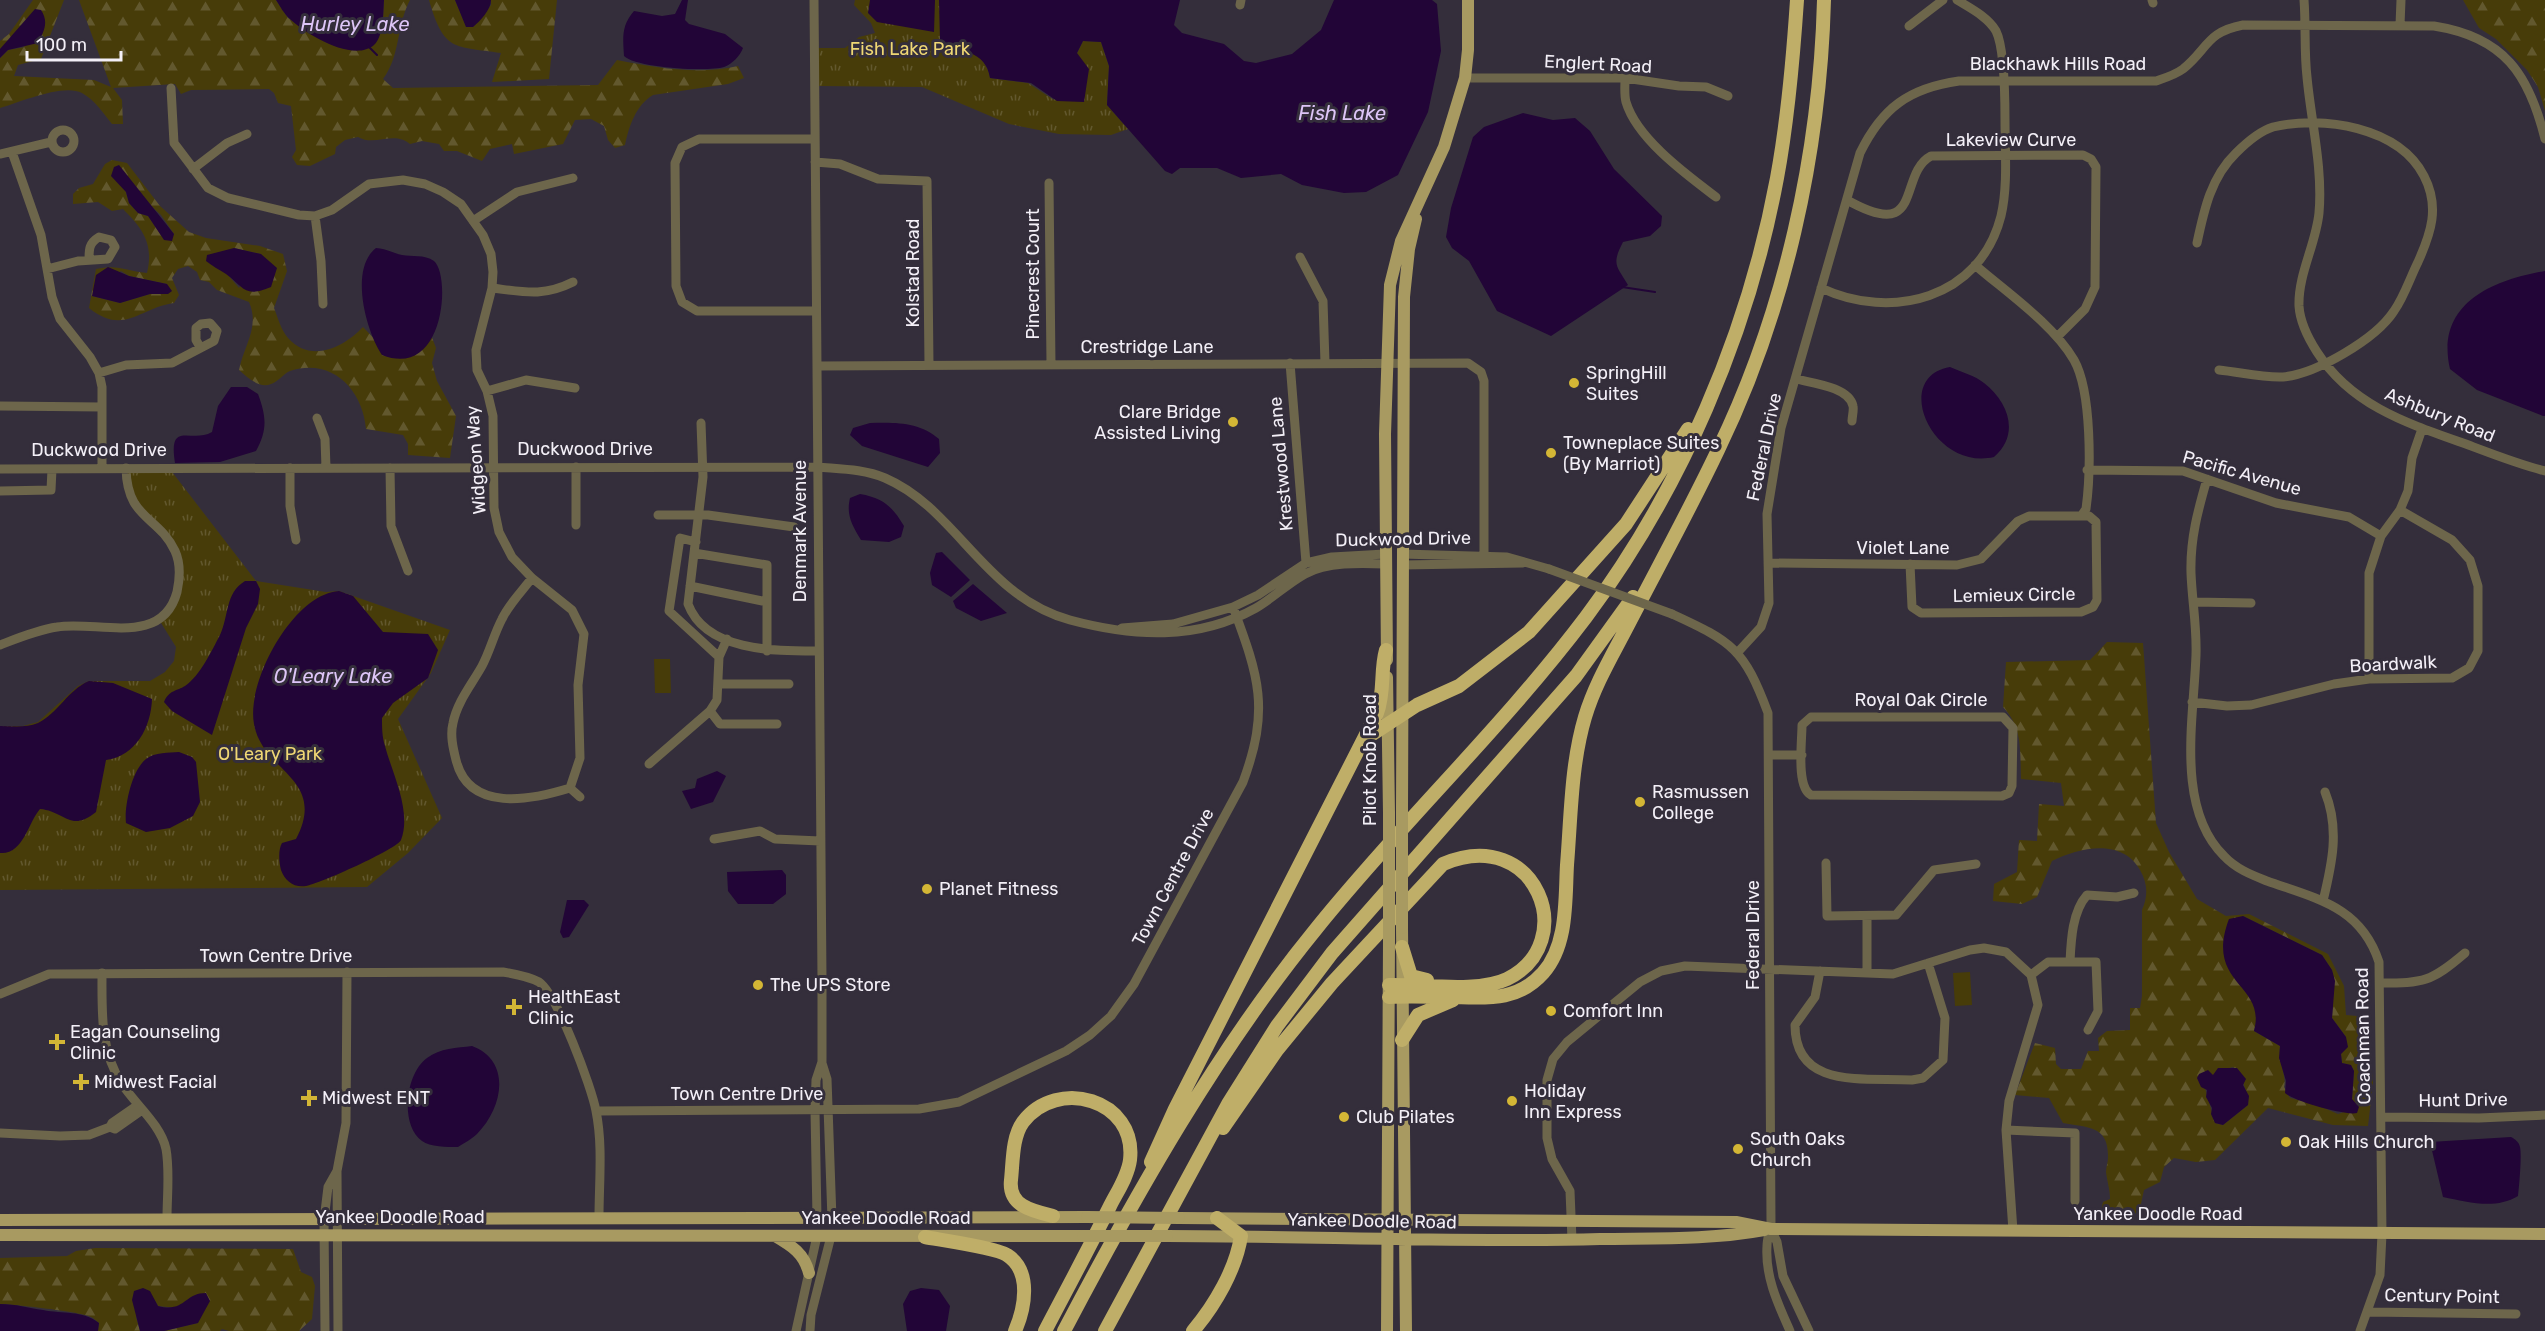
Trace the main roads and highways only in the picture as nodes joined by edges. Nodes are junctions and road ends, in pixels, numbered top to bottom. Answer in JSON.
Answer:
{"nodes":[{"id":1,"x":1468,"y":0,"type":"edge"},
{"id":2,"x":1797,"y":0,"type":"edge"},
{"id":3,"x":1824,"y":0,"type":"edge"},
{"id":4,"x":1422,"y":194,"type":"junction"},
{"id":5,"x":1712,"y":392,"type":"junction"},
{"id":6,"x":1678,"y":527,"type":"junction"},
{"id":7,"x":1385,"y":559,"type":"junction"},
{"id":8,"x":1402,"y":560,"type":"junction"},
{"id":9,"x":1386,"y":650,"type":"junction"},
{"id":10,"x":1403,"y":714,"type":"junction"},
{"id":11,"x":1389,"y":722,"type":"junction"},
{"id":12,"x":1362,"y":744,"type":"junction"},
{"id":13,"x":1396,"y":944,"type":"junction"},
{"id":14,"x":1446,"y":985,"type":"junction"},
{"id":15,"x":1395,"y":991,"type":"junction"},
{"id":16,"x":1460,"y":997,"type":"junction"},
{"id":17,"x":1402,"y":1040,"type":"junction"},
{"id":18,"x":1182,"y":1186,"type":"junction"},
{"id":19,"x":1133,"y":1205,"type":"junction"},
{"id":20,"x":1053,"y":1216,"type":"junction"},
{"id":21,"x":599,"y":1217,"type":"junction"},
{"id":22,"x":818,"y":1218,"type":"junction"},
{"id":23,"x":1218,"y":1218,"type":"junction"},
{"id":24,"x":832,"y":1219,"type":"junction"},
{"id":25,"x":0,"y":1220,"type":"edge"},
{"id":26,"x":1388,"y":1220,"type":"junction"},
{"id":27,"x":1405,"y":1220,"type":"junction"},
{"id":28,"x":1771,"y":1229,"type":"junction"},
{"id":29,"x":2545,"y":1234,"type":"edge"},
{"id":30,"x":0,"y":1235,"type":"edge"},
{"id":31,"x":521,"y":1236,"type":"junction"},
{"id":32,"x":774,"y":1236,"type":"junction"},
{"id":33,"x":817,"y":1236,"type":"junction"},
{"id":34,"x":831,"y":1236,"type":"junction"},
{"id":35,"x":1241,"y":1236,"type":"junction"},
{"id":36,"x":925,"y":1237,"type":"junction"},
{"id":37,"x":1388,"y":1240,"type":"junction"},
{"id":38,"x":1406,"y":1241,"type":"junction"},
{"id":39,"x":809,"y":1273,"type":"road end"},
{"id":40,"x":1015,"y":1331,"type":"edge"},
{"id":41,"x":1045,"y":1331,"type":"edge"},
{"id":42,"x":1064,"y":1331,"type":"edge"},
{"id":43,"x":1106,"y":1331,"type":"edge"},
{"id":44,"x":1193,"y":1331,"type":"edge"},
{"id":45,"x":1388,"y":1331,"type":"edge"},
{"id":46,"x":1406,"y":1331,"type":"edge"}],
"edges":[{"from":1,"to":4,"type":"main road","name":"Pilot Knob Road"},
{"from":2,"to":5,"type":"highway"},
{"from":3,"to":6,"type":"highway"},
{"from":4,"to":7,"type":"main road","name":"Pilot Knob Road"},
{"from":4,"to":8,"type":"main road","name":"Pilot Knob Road"},
{"from":5,"to":10,"type":"highway"},
{"from":5,"to":19,"type":"highway"},
{"from":6,"to":16,"type":"highway"},
{"from":6,"to":18,"type":"highway"},
{"from":7,"to":8,"type":"main road","name":"Duckwood Drive"},
{"from":7,"to":9,"type":"main road","name":"Pilot Knob Road"},
{"from":8,"to":10,"type":"main road","name":"Pilot Knob Road"},
{"from":9,"to":11,"type":"main road","name":"Pilot Knob Road"},
{"from":9,"to":12,"type":"highway"},
{"from":10,"to":11,"type":"highway"},
{"from":10,"to":13,"type":"main road","name":"Pilot Knob Road","bridge":true},
{"from":11,"to":12,"type":"highway"},
{"from":11,"to":13,"type":"main road","name":"Pilot Knob Road","bridge":true},
{"from":12,"to":19,"type":"highway"},
{"from":13,"to":14,"type":"highway"},
{"from":13,"to":15,"type":"main road","name":"Pilot Knob Road"},
{"from":14,"to":15,"type":"highway"},
{"from":14,"to":18,"type":"highway"},
{"from":15,"to":16,"type":"highway"},
{"from":15,"to":17,"type":"main road","name":"Pilot Knob Road"},
{"from":15,"to":26,"type":"main road","name":"Pilot Knob Road"},
{"from":16,"to":17,"type":"highway"},
{"from":17,"to":27,"type":"main road","name":"Pilot Knob Road"},
{"from":18,"to":43,"type":"highway"},
{"from":19,"to":42,"type":"highway"},
{"from":20,"to":23,"type":"main road","name":"Yankee Doodle Road","bridge":true},
{"from":20,"to":24,"type":"main road","name":"Yankee Doodle Road"},
{"from":20,"to":41,"type":"highway"},
{"from":21,"to":22,"type":"main road","name":"Yankee Doodle Road"},
{"from":21,"to":25,"type":"main road","name":"Yankee Doodle Road"},
{"from":21,"to":31,"type":"main road"},
{"from":22,"to":24,"type":"main road","name":"Yankee Doodle Road"},
{"from":22,"to":33,"type":"main road","name":"Denmark Avenue"},
{"from":23,"to":26,"type":"main road","name":"Yankee Doodle Road"},
{"from":23,"to":35,"type":"highway"},
{"from":24,"to":34,"type":"main road","name":"Denmark Avenue"},
{"from":26,"to":27,"type":"main road","name":"Yankee Doodle Road"},
{"from":26,"to":37,"type":"main road","name":"Pilot Knob Road"},
{"from":27,"to":28,"type":"main road","name":"Yankee Doodle Road"},
{"from":27,"to":38,"type":"main road","name":"Pilot Knob Road"},
{"from":28,"to":29,"type":"main road","name":"Yankee Doodle Road"},
{"from":28,"to":38,"type":"main road","name":"Yankee Doodle Road"},
{"from":30,"to":31,"type":"main road","name":"Yankee Doodle Road"},
{"from":31,"to":32,"type":"main road","name":"Yankee Doodle Road"},
{"from":32,"to":33,"type":"main road","name":"Yankee Doodle Road"},
{"from":32,"to":39,"type":"main road"},
{"from":33,"to":34,"type":"main road","name":"Yankee Doodle Road"},
{"from":34,"to":36,"type":"main road","name":"Yankee Doodle Road"},
{"from":35,"to":36,"type":"main road","name":"Yankee Doodle Road","bridge":true},
{"from":35,"to":37,"type":"main road","name":"Yankee Doodle Road"},
{"from":35,"to":44,"type":"highway"},
{"from":36,"to":40,"type":"highway"},
{"from":37,"to":38,"type":"main road","name":"Yankee Doodle Road"},
{"from":37,"to":45,"type":"main road","name":"Pilot Knob Road"},
{"from":38,"to":46,"type":"main road","name":"Pilot Knob Road"}]}
